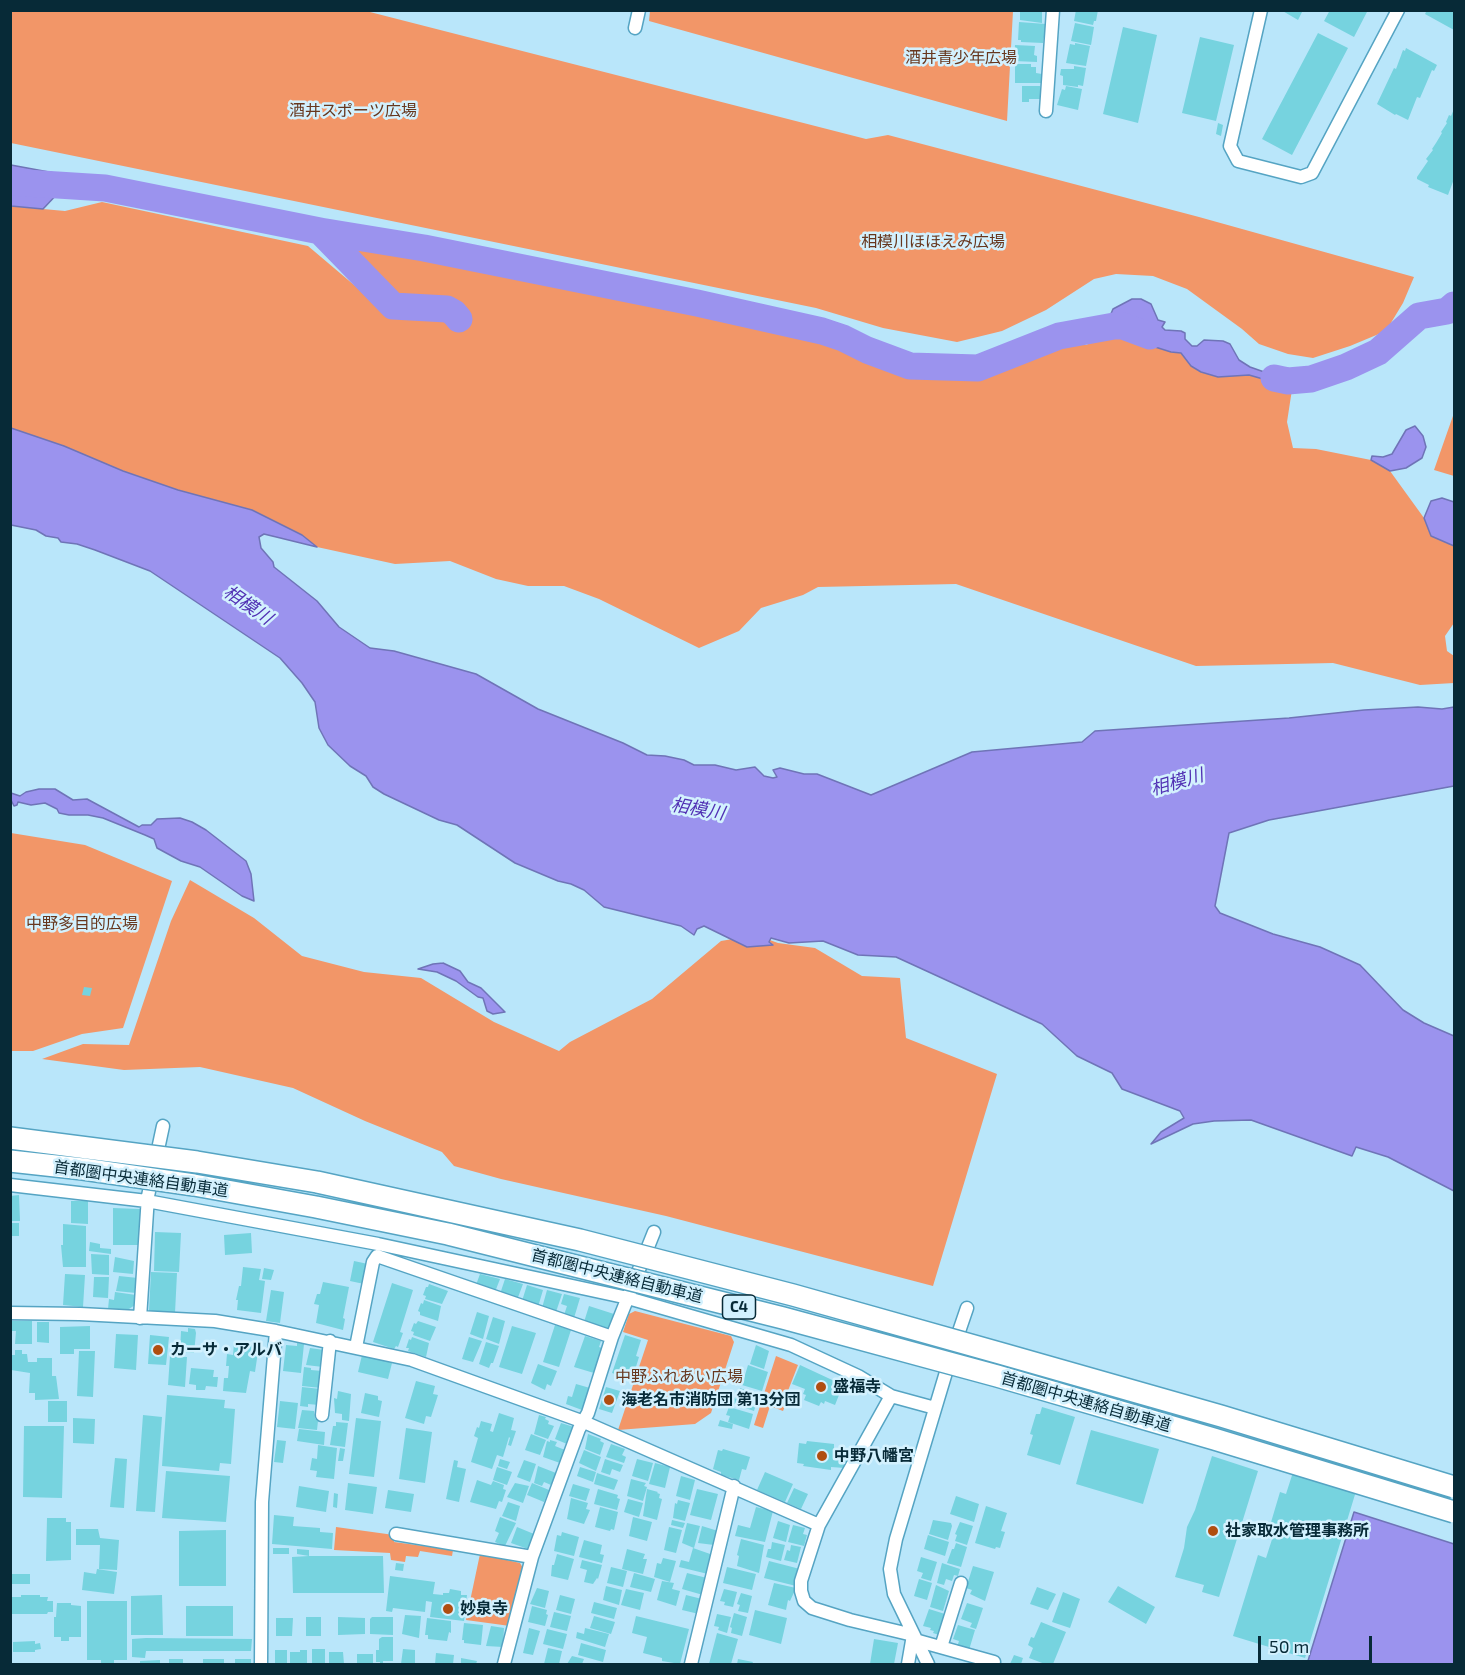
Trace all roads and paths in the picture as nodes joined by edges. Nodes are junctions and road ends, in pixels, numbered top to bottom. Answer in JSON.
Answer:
{"nodes":[{"id":1,"x":639,"y":10,"type":"edge"},
{"id":2,"x":1053,"y":10,"type":"edge"},
{"id":3,"x":1261,"y":10,"type":"edge"},
{"id":4,"x":1398,"y":10,"type":"edge"},
{"id":5,"x":635,"y":28,"type":"dead end"},
{"id":6,"x":1046,"y":111,"type":"dead end"},
{"id":7,"x":163,"y":1126,"type":"dead end"},
{"id":8,"x":10,"y":1138,"type":"edge"},
{"id":9,"x":10,"y":1161,"type":"edge"},
{"id":10,"x":10,"y":1185,"type":"edge"},
{"id":11,"x":147,"y":1201,"type":"junction"},
{"id":12,"x":654,"y":1232,"type":"dead end"},
{"id":13,"x":628,"y":1298,"type":"junction"},
{"id":14,"x":967,"y":1308,"type":"dead end"},
{"id":15,"x":10,"y":1313,"type":"edge"},
{"id":16,"x":140,"y":1318,"type":"junction"},
{"id":17,"x":276,"y":1331,"type":"junction"},
{"id":18,"x":612,"y":1337,"type":"junction"},
{"id":19,"x":330,"y":1341,"type":"junction"},
{"id":20,"x":356,"y":1347,"type":"junction"},
{"id":21,"x":891,"y":1396,"type":"junction"},
{"id":22,"x":935,"y":1408,"type":"junction"},
{"id":23,"x":322,"y":1415,"type":"dead end"},
{"id":24,"x":584,"y":1422,"type":"junction"},
{"id":25,"x":734,"y":1486,"type":"junction"},
{"id":26,"x":1455,"y":1487,"type":"edge"},
{"id":27,"x":1455,"y":1512,"type":"edge"},
{"id":28,"x":819,"y":1525,"type":"junction"},
{"id":29,"x":396,"y":1534,"type":"dead end"},
{"id":30,"x":532,"y":1557,"type":"junction"},
{"id":31,"x":961,"y":1583,"type":"dead end"},
{"id":32,"x":914,"y":1637,"type":"junction"},
{"id":33,"x":941,"y":1647,"type":"junction"},
{"id":34,"x":994,"y":1662,"type":"dead end"},
{"id":35,"x":261,"y":1665,"type":"edge"},
{"id":36,"x":504,"y":1665,"type":"edge"},
{"id":37,"x":691,"y":1665,"type":"edge"},
{"id":38,"x":908,"y":1665,"type":"edge"},
{"id":39,"x":928,"y":1665,"type":"edge"}],
"edges":[{"from":1,"to":5,"type":"street"},
{"from":2,"to":6,"type":"street"},
{"from":3,"to":4,"type":"street"},
{"from":7,"to":11,"type":"street"},
{"from":8,"to":26,"type":"highway","name":"首都圏中央連絡自動車道","number":"C4","bridge":true},
{"from":9,"to":27,"type":"highway","name":"首都圏中央連絡自動車道","number":"C4","bridge":true},
{"from":10,"to":11,"type":"street"},
{"from":11,"to":13,"type":"street"},
{"from":11,"to":16,"type":"street"},
{"from":12,"to":13,"type":"street"},
{"from":13,"to":18,"type":"street"},
{"from":13,"to":21,"type":"street"},
{"from":14,"to":22,"type":"street"},
{"from":15,"to":16,"type":"street"},
{"from":16,"to":17,"type":"street"},
{"from":17,"to":19,"type":"street"},
{"from":17,"to":35,"type":"street"},
{"from":18,"to":20,"type":"street"},
{"from":18,"to":24,"type":"street"},
{"from":19,"to":20,"type":"street"},
{"from":19,"to":23,"type":"street"},
{"from":20,"to":24,"type":"street"},
{"from":21,"to":22,"type":"street"},
{"from":21,"to":28,"type":"street"},
{"from":22,"to":32,"type":"street"},
{"from":24,"to":25,"type":"street"},
{"from":24,"to":30,"type":"street"},
{"from":25,"to":28,"type":"street"},
{"from":25,"to":37,"type":"street"},
{"from":28,"to":32,"type":"street"},
{"from":29,"to":30,"type":"street"},
{"from":30,"to":36,"type":"street"},
{"from":31,"to":33,"type":"street"},
{"from":32,"to":33,"type":"street"},
{"from":32,"to":38,"type":"street"},
{"from":32,"to":39,"type":"street"},
{"from":33,"to":34,"type":"street"}]}
